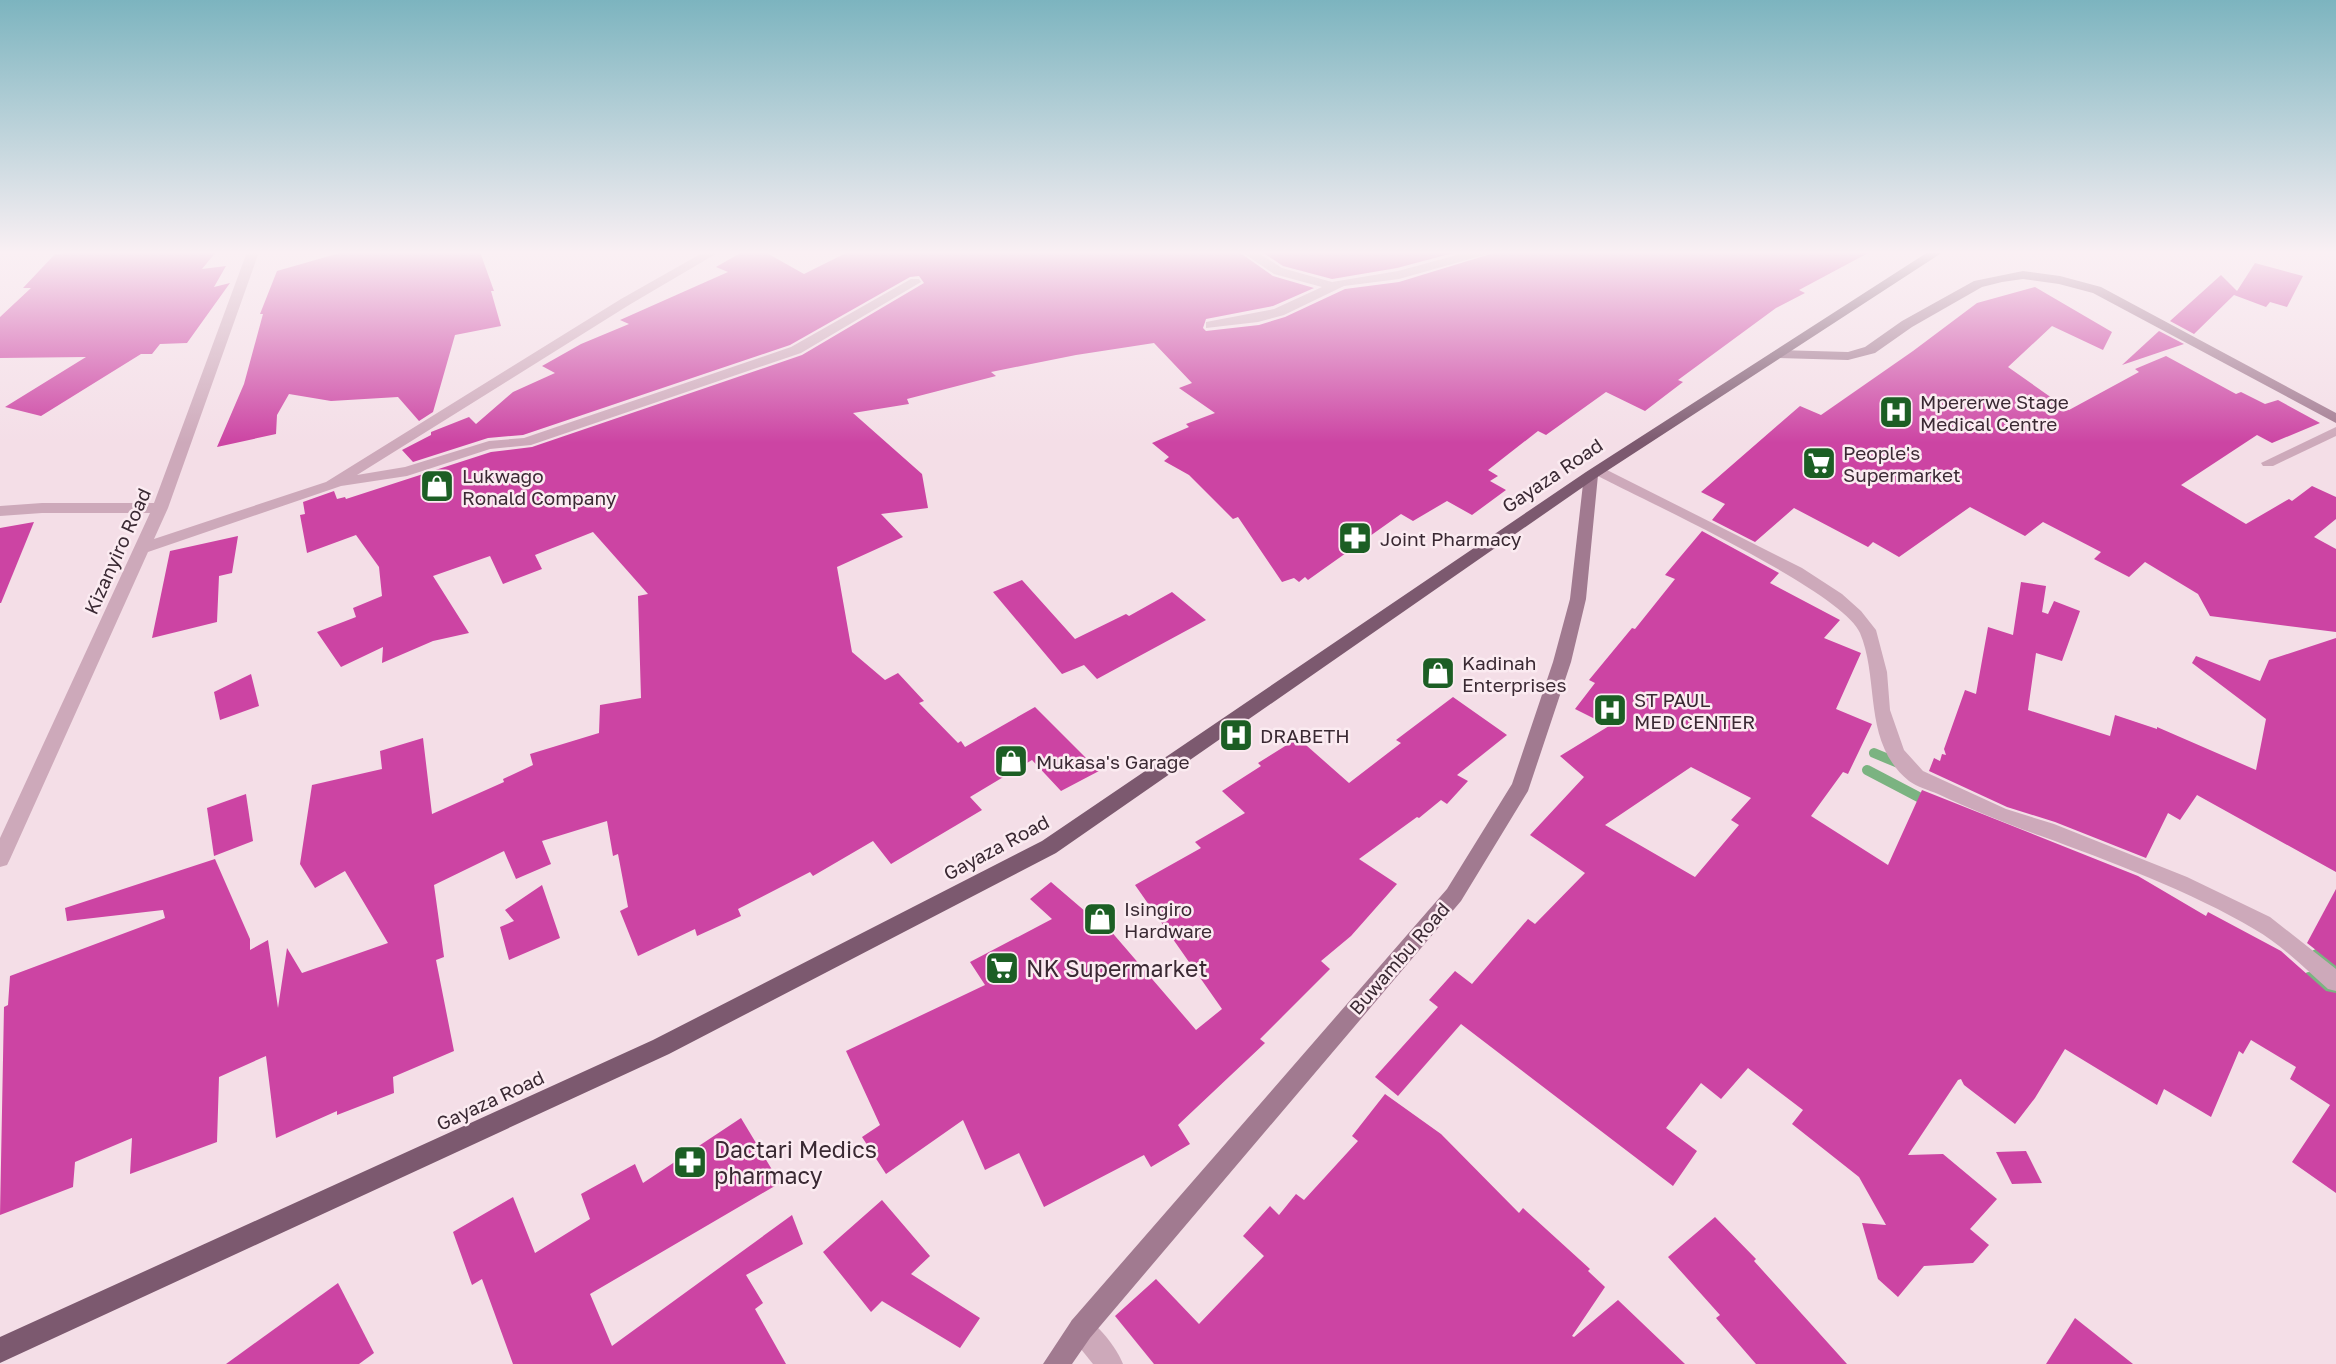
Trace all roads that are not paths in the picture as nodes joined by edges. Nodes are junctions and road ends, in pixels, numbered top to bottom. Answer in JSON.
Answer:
{"nodes":[{"id":1,"x":230,"y":316,"type":"edge"},
{"id":2,"x":603,"y":316,"type":"edge"},
{"id":3,"x":856,"y":316,"type":"edge"},
{"id":4,"x":1265,"y":316,"type":"edge"},
{"id":5,"x":1837,"y":316,"type":"edge"},
{"id":6,"x":1922,"y":316,"type":"edge"},
{"id":7,"x":2144,"y":316,"type":"edge"},
{"id":8,"x":1211,"y":325,"type":"dead end"},
{"id":9,"x":1777,"y":354,"type":"junction"},
{"id":10,"x":2336,"y":419,"type":"edge"},
{"id":11,"x":2336,"y":431,"type":"edge"},
{"id":12,"x":2268,"y":463,"type":"dead end"},
{"id":13,"x":1595,"y":473,"type":"junction"},
{"id":14,"x":331,"y":485,"type":"junction"},
{"id":15,"x":160,"y":508,"type":"junction"},
{"id":16,"x":0,"y":512,"type":"edge"},
{"id":17,"x":144,"y":548,"type":"junction"},
{"id":18,"x":0,"y":859,"type":"edge"},
{"id":19,"x":2336,"y":982,"type":"edge"},
{"id":20,"x":1081,"y":1329,"type":"junction"},
{"id":21,"x":0,"y":1350,"type":"edge"},
{"id":22,"x":1056,"y":1364,"type":"edge"},
{"id":23,"x":1110,"y":1364,"type":"edge"}],
"edges":[{"from":1,"to":15,"type":"street","name":"Kizanyiro Road"},
{"from":2,"to":14,"type":"street"},
{"from":3,"to":14,"type":"street"},
{"from":4,"to":8,"type":"street"},
{"from":5,"to":9,"type":"main road","name":"Gayaza Road"},
{"from":6,"to":9,"type":"street"},
{"from":7,"to":10,"type":"street"},
{"from":9,"to":13,"type":"main road","name":"Gayaza Road"},
{"from":11,"to":12,"type":"street"},
{"from":13,"to":19,"type":"street"},
{"from":13,"to":20,"type":"street","name":"Buwambu Road"},
{"from":13,"to":21,"type":"main road","name":"Gayaza Road"},
{"from":14,"to":17,"type":"street"},
{"from":15,"to":16,"type":"street"},
{"from":15,"to":17,"type":"street","name":"Kizanyiro Road"},
{"from":17,"to":18,"type":"street","name":"Kizanyiro Road"},
{"from":20,"to":22,"type":"street","name":"Buwambu Road"},
{"from":20,"to":23,"type":"street"}]}
